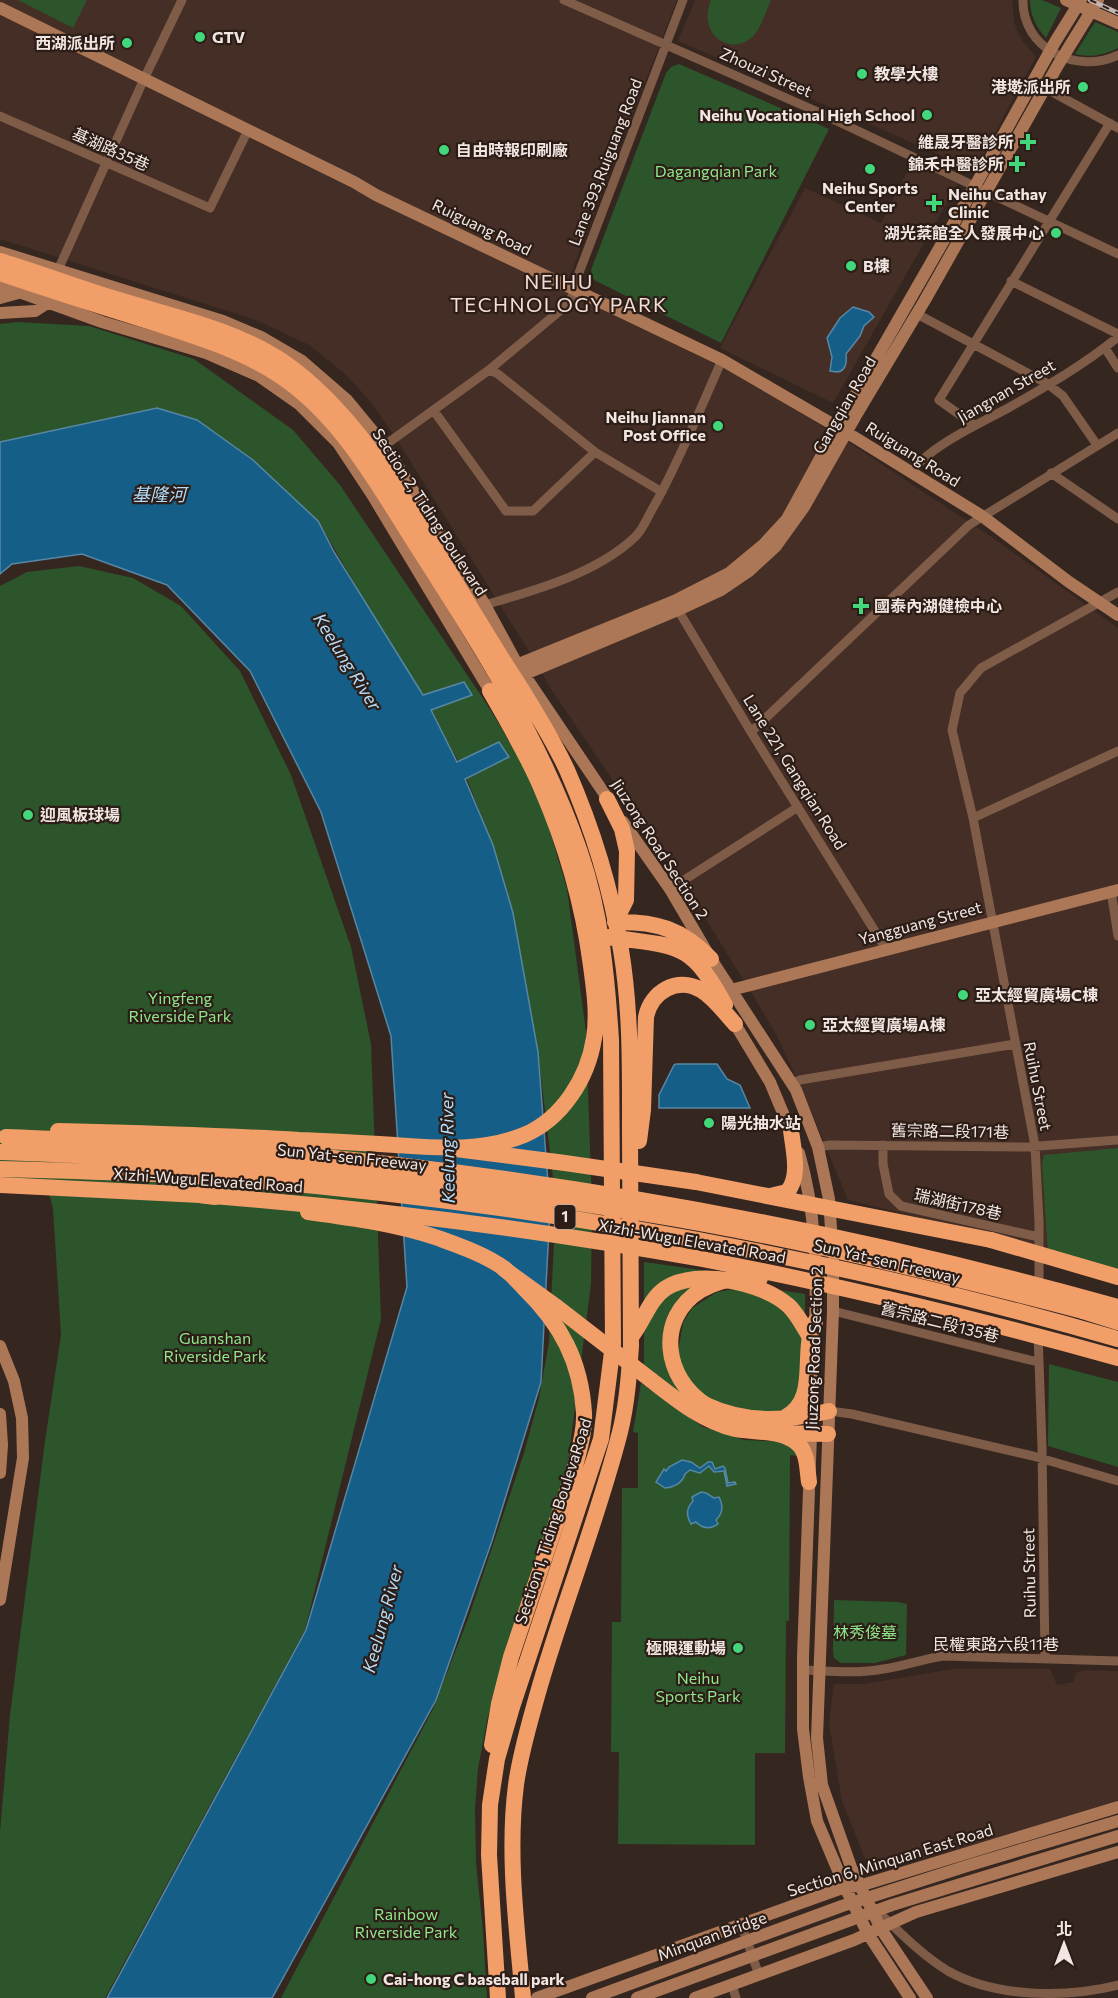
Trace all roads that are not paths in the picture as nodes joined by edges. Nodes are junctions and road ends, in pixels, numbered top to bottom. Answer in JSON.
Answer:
{"nodes":[{"id":1,"x":182,"y":0,"type":"edge"},
{"id":2,"x":564,"y":0,"type":"edge"},
{"id":3,"x":683,"y":0,"type":"edge"},
{"id":4,"x":1023,"y":0,"type":"edge"},
{"id":5,"x":1066,"y":0,"type":"edge"},
{"id":6,"x":1079,"y":3,"type":"edge"},
{"id":7,"x":1095,"y":5,"type":"edge"},
{"id":8,"x":0,"y":8,"type":"edge"},
{"id":9,"x":1118,"y":23,"type":"edge"},
{"id":10,"x":666,"y":44,"type":"junction"},
{"id":11,"x":1050,"y":52,"type":"junction"},
{"id":12,"x":1118,"y":55,"type":"edge"},
{"id":13,"x":1062,"y":58,"type":"junction"},
{"id":14,"x":144,"y":79,"type":"junction"},
{"id":15,"x":1045,"y":88,"type":"junction"},
{"id":16,"x":0,"y":116,"type":"edge"},
{"id":17,"x":1114,"y":125,"type":"edge"},
{"id":18,"x":248,"y":130,"type":"junction"},
{"id":19,"x":106,"y":162,"type":"junction"},
{"id":20,"x":981,"y":189,"type":"junction"},
{"id":21,"x":1048,"y":220,"type":"junction"},
{"id":22,"x":0,"y":252,"type":"edge"},
{"id":23,"x":1118,"y":254,"type":"edge"},
{"id":24,"x":0,"y":261,"type":"edge"},
{"id":25,"x":0,"y":273,"type":"edge"},
{"id":26,"x":42,"y":281,"type":"junction"},
{"id":27,"x":1011,"y":281,"type":"junction"},
{"id":28,"x":0,"y":285,"type":"edge"},
{"id":29,"x":575,"y":291,"type":"junction"},
{"id":30,"x":0,"y":298,"type":"edge"},
{"id":31,"x":76,"y":298,"type":"junction"},
{"id":32,"x":49,"y":302,"type":"junction"},
{"id":33,"x":0,"y":313,"type":"edge"},
{"id":34,"x":917,"y":314,"type":"junction"},
{"id":35,"x":1118,"y":335,"type":"edge"},
{"id":36,"x":972,"y":344,"type":"junction"},
{"id":37,"x":1105,"y":348,"type":"junction"},
{"id":38,"x":722,"y":360,"type":"junction"},
{"id":39,"x":1118,"y":368,"type":"edge"},
{"id":40,"x":489,"y":370,"type":"junction"},
{"id":41,"x":1048,"y":384,"type":"junction"},
{"id":42,"x":434,"y":411,"type":"junction"},
{"id":43,"x":974,"y":425,"type":"junction"},
{"id":44,"x":842,"y":429,"type":"junction"},
{"id":45,"x":1118,"y":433,"type":"edge"},
{"id":46,"x":1097,"y":445,"type":"junction"},
{"id":47,"x":595,"y":452,"type":"junction"},
{"id":48,"x":364,"y":459,"type":"junction"},
{"id":49,"x":912,"y":473,"type":"junction"},
{"id":50,"x":1051,"y":473,"type":"junction"},
{"id":51,"x":662,"y":492,"type":"junction"},
{"id":52,"x":982,"y":516,"type":"junction"},
{"id":53,"x":1117,"y":517,"type":"edge"},
{"id":54,"x":1118,"y":592,"type":"edge"},
{"id":55,"x":1099,"y":603,"type":"junction"},
{"id":56,"x":485,"y":605,"type":"junction"},
{"id":57,"x":678,"y":610,"type":"junction"},
{"id":58,"x":1118,"y":615,"type":"edge"},
{"id":59,"x":505,"y":677,"type":"junction"},
{"id":60,"x":751,"y":732,"type":"junction"},
{"id":61,"x":1118,"y":751,"type":"edge"},
{"id":62,"x":607,"y":799,"type":"junction"},
{"id":63,"x":798,"y":807,"type":"junction"},
{"id":64,"x":973,"y":818,"type":"junction"},
{"id":65,"x":670,"y":889,"type":"junction"},
{"id":66,"x":1114,"y":890,"type":"edge"},
{"id":67,"x":992,"y":921,"type":"junction"},
{"id":68,"x":617,"y":930,"type":"junction"},
{"id":69,"x":601,"y":936,"type":"junction"},
{"id":70,"x":1118,"y":936,"type":"edge"},
{"id":71,"x":886,"y":949,"type":"junction"},
{"id":72,"x":711,"y":959,"type":"junction"},
{"id":73,"x":731,"y":990,"type":"junction"},
{"id":74,"x":735,"y":1024,"type":"junction"},
{"id":75,"x":1015,"y":1044,"type":"junction"},
{"id":76,"x":792,"y":1083,"type":"junction"},
{"id":77,"x":790,"y":1130,"type":"junction"},
{"id":78,"x":1118,"y":1140,"type":"edge"},
{"id":79,"x":2,"y":1142,"type":"edge"},
{"id":80,"x":883,"y":1145,"type":"junction"},
{"id":81,"x":1035,"y":1146,"type":"junction"},
{"id":82,"x":818,"y":1147,"type":"junction"},
{"id":83,"x":456,"y":1149,"type":"junction"},
{"id":84,"x":0,"y":1169,"type":"edge"},
{"id":85,"x":0,"y":1185,"type":"edge"},
{"id":86,"x":200,"y":1195,"type":"junction"},
{"id":87,"x":760,"y":1196,"type":"junction"},
{"id":88,"x":631,"y":1204,"type":"junction"},
{"id":89,"x":811,"y":1206,"type":"junction"},
{"id":90,"x":830,"y":1209,"type":"junction"},
{"id":91,"x":1039,"y":1237,"type":"junction"},
{"id":92,"x":504,"y":1269,"type":"junction"},
{"id":93,"x":1118,"y":1276,"type":"edge"},
{"id":94,"x":815,"y":1282,"type":"junction"},
{"id":95,"x":1118,"y":1307,"type":"edge"},
{"id":96,"x":833,"y":1311,"type":"junction"},
{"id":97,"x":1118,"y":1322,"type":"edge"},
{"id":98,"x":812,"y":1330,"type":"junction"},
{"id":99,"x":631,"y":1337,"type":"junction"},
{"id":100,"x":1118,"y":1339,"type":"edge"},
{"id":101,"x":0,"y":1346,"type":"edge"},
{"id":102,"x":1118,"y":1358,"type":"edge"},
{"id":103,"x":1038,"y":1362,"type":"junction"},
{"id":104,"x":829,"y":1411,"type":"junction"},
{"id":105,"x":0,"y":1414,"type":"edge"},
{"id":106,"x":812,"y":1415,"type":"junction"},
{"id":107,"x":784,"y":1418,"type":"junction"},
{"id":108,"x":764,"y":1432,"type":"junction"},
{"id":109,"x":811,"y":1433,"type":"junction"},
{"id":110,"x":828,"y":1434,"type":"junction"},
{"id":111,"x":1042,"y":1458,"type":"junction"},
{"id":112,"x":0,"y":1473,"type":"edge"},
{"id":113,"x":1118,"y":1481,"type":"edge"},
{"id":114,"x":809,"y":1482,"type":"junction"},
{"id":115,"x":4,"y":1556,"type":"edge"},
{"id":116,"x":0,"y":1600,"type":"edge"},
{"id":117,"x":1045,"y":1658,"type":"junction"},
{"id":118,"x":1118,"y":1661,"type":"edge"},
{"id":119,"x":803,"y":1670,"type":"junction"},
{"id":120,"x":820,"y":1670,"type":"junction"},
{"id":121,"x":490,"y":1804,"type":"junction"},
{"id":122,"x":1118,"y":1808,"type":"edge"},
{"id":123,"x":1118,"y":1821,"type":"edge"},
{"id":124,"x":1118,"y":1836,"type":"edge"},
{"id":125,"x":1118,"y":1852,"type":"edge"},
{"id":126,"x":928,"y":1866,"type":"junction"},
{"id":127,"x":859,"y":1886,"type":"junction"},
{"id":128,"x":845,"y":1887,"type":"junction"},
{"id":129,"x":940,"y":1905,"type":"junction"},
{"id":130,"x":741,"y":1924,"type":"junction"},
{"id":131,"x":886,"y":1927,"type":"junction"},
{"id":132,"x":868,"y":1934,"type":"junction"},
{"id":133,"x":759,"y":1975,"type":"junction"},
{"id":134,"x":732,"y":1985,"type":"junction"},
{"id":135,"x":1118,"y":1985,"type":"edge"},
{"id":136,"x":498,"y":1998,"type":"edge"},
{"id":137,"x":523,"y":1998,"type":"edge"},
{"id":138,"x":537,"y":1998,"type":"edge"},
{"id":139,"x":592,"y":1998,"type":"edge"},
{"id":140,"x":637,"y":1998,"type":"edge"},
{"id":141,"x":696,"y":1998,"type":"edge"},
{"id":142,"x":736,"y":1998,"type":"edge"},
{"id":143,"x":910,"y":1998,"type":"edge"},
{"id":144,"x":927,"y":1998,"type":"edge"}],
"edges":[{"from":1,"to":14,"type":"street"},
{"from":2,"to":10,"type":"street","name":"Zhouzi Street"},
{"from":3,"to":10,"type":"street","name":"Lane 393,Ruiguang Road"},
{"from":4,"to":11,"type":"street"},
{"from":5,"to":6,"type":"main road"},
{"from":6,"to":7,"type":"main road"},
{"from":6,"to":11,"type":"main road","name":"Gangqian Road"},
{"from":7,"to":9,"type":"main road"},
{"from":7,"to":13,"type":"main road","name":"Gangqian Road"},
{"from":8,"to":14,"type":"main road","name":"Ruiguang Road"},
{"from":10,"to":20,"type":"street","name":"Zhouzi Street"},
{"from":10,"to":29,"type":"street","name":"Lane 393,Ruiguang Road"},
{"from":11,"to":13,"type":"street"},
{"from":11,"to":20,"type":"main road","name":"Gangqian Road"},
{"from":12,"to":13,"type":"street"},
{"from":13,"to":15,"type":"main road","name":"Gangqian Road"},
{"from":14,"to":18,"type":"main road","name":"Ruiguang Road"},
{"from":14,"to":19,"type":"street"},
{"from":15,"to":17,"type":"street"},
{"from":15,"to":20,"type":"main road","name":"Gangqian Road"},
{"from":16,"to":19,"type":"street","name":"基湖路35巷"},
{"from":17,"to":21,"type":"street"},
{"from":18,"to":19,"type":"street","name":"基湖路35巷"},
{"from":18,"to":29,"type":"main road","name":"Ruiguang Road"},
{"from":19,"to":26,"type":"street"},
{"from":20,"to":21,"type":"street","name":"Zhouzi Street"},
{"from":20,"to":34,"type":"main road","name":"Gangqian Road"},
{"from":20,"to":44,"type":"main road","name":"Gangqian Road"},
{"from":21,"to":23,"type":"street","name":"Zhouzi Street"},
{"from":21,"to":27,"type":"street"},
{"from":22,"to":26,"type":"main road","name":"Section 2, Tiding Boulevard"},
{"from":24,"to":26,"type":"highway","name":"Section 2, Tiding Boulevard"},
{"from":25,"to":26,"type":"highway","name":"Section 2, Tiding Boulevard"},
{"from":26,"to":28,"type":"main road","name":"Section 2, Tiding Boulevard"},
{"from":26,"to":30,"type":"main road"},
{"from":26,"to":31,"type":"highway","name":"Section 2, Tiding Boulevard"},
{"from":26,"to":32,"type":"main road","name":"Section 2, Tiding Boulevard"},
{"from":26,"to":48,"type":"highway","name":"Section 2, Tiding Boulevard"},
{"from":27,"to":35,"type":"street"},
{"from":27,"to":36,"type":"street"},
{"from":29,"to":38,"type":"main road","name":"Ruiguang Road"},
{"from":29,"to":40,"type":"street"},
{"from":31,"to":32,"type":"main road"},
{"from":31,"to":48,"type":"highway","name":"Section 2, Tiding Boulevard"},
{"from":32,"to":33,"type":"main road"},
{"from":32,"to":48,"type":"main road","name":"Section 2, Tiding Boulevard"},
{"from":34,"to":36,"type":"street"},
{"from":34,"to":44,"type":"main road","name":"Gangqian Road"},
{"from":35,"to":37,"type":"street","name":"Jiangnan Street"},
{"from":36,"to":41,"type":"street"},
{"from":36,"to":43,"type":"street"},
{"from":37,"to":39,"type":"street"},
{"from":37,"to":41,"type":"street","name":"Jiangnan Street"},
{"from":38,"to":44,"type":"main road","name":"Ruiguang Road"},
{"from":38,"to":51,"type":"street"},
{"from":40,"to":42,"type":"street"},
{"from":40,"to":47,"type":"street"},
{"from":41,"to":43,"type":"street","name":"Jiangnan Street"},
{"from":41,"to":46,"type":"street"},
{"from":42,"to":47,"type":"street"},
{"from":42,"to":48,"type":"street"},
{"from":43,"to":49,"type":"street","name":"Jiangnan Street"},
{"from":44,"to":49,"type":"main road","name":"Ruiguang Road"},
{"from":44,"to":57,"type":"main road","name":"Gangqian Road"},
{"from":44,"to":59,"type":"main road","name":"Gangqian Road"},
{"from":45,"to":46,"type":"street"},
{"from":46,"to":50,"type":"street"},
{"from":47,"to":51,"type":"street"},
{"from":48,"to":56,"type":"main road","name":"Section 2, Tiding Boulevard"},
{"from":48,"to":59,"type":"highway","name":"Section 2, Tiding Boulevard"},
{"from":49,"to":52,"type":"main road","name":"Ruiguang Road"},
{"from":50,"to":52,"type":"street"},
{"from":50,"to":53,"type":"street"},
{"from":51,"to":56,"type":"street"},
{"from":52,"to":55,"type":"main road","name":"Ruiguang Road"},
{"from":52,"to":60,"type":"street"},
{"from":54,"to":55,"type":"street","name":"Ruihu Street"},
{"from":55,"to":58,"type":"main road","name":"Ruiguang Road"},
{"from":55,"to":64,"type":"street","name":"Ruihu Street"},
{"from":56,"to":59,"type":"main road","name":"Section 2, Tiding Boulevard"},
{"from":57,"to":59,"type":"main road","name":"Gangqian Road"},
{"from":57,"to":60,"type":"street","name":"Lane 221, Gangqian Road"},
{"from":59,"to":62,"type":"main road","name":"Jiuzong Road Section 2"},
{"from":59,"to":68,"type":"highway"},
{"from":59,"to":69,"type":"highway","name":"Section 1, Tiding BoulevaRoad"},
{"from":59,"to":83,"type":"highway"},
{"from":60,"to":63,"type":"street","name":"Lane 221, Gangqian Road"},
{"from":61,"to":64,"type":"street"},
{"from":62,"to":65,"type":"main road","name":"Jiuzong Road Section 2"},
{"from":62,"to":68,"type":"highway"},
{"from":63,"to":65,"type":"street"},
{"from":63,"to":71,"type":"street","name":"Lane 221, Gangqian Road"},
{"from":64,"to":67,"type":"street","name":"Ruihu Street"},
{"from":65,"to":72,"type":"main road","name":"Jiuzong Road Section 2"},
{"from":66,"to":67,"type":"main road","name":"Yangguang Street"},
{"from":66,"to":70,"type":"street"},
{"from":67,"to":71,"type":"main road","name":"Yangguang Street"},
{"from":67,"to":75,"type":"street","name":"Ruihu Street"},
{"from":68,"to":69,"type":"highway"},
{"from":68,"to":72,"type":"highway"},
{"from":68,"to":74,"type":"highway"},
{"from":68,"to":88,"type":"highway"},
{"from":69,"to":121,"type":"highway","name":"Section 1, Tiding BoulevaRoad"},
{"from":71,"to":73,"type":"main road","name":"Yangguang Street"},
{"from":72,"to":73,"type":"main road","name":"Jiuzong Road Section 2"},
{"from":73,"to":76,"type":"main road","name":"Jiuzong Road Section 2"},
{"from":74,"to":77,"type":"main road","name":"Jiuzong Road Section 2"},
{"from":74,"to":88,"type":"highway"},
{"from":75,"to":76,"type":"street"},
{"from":75,"to":81,"type":"street","name":"Ruihu Street"},
{"from":76,"to":82,"type":"main road","name":"Jiuzong Road Section 2"},
{"from":77,"to":87,"type":"highway"},
{"from":77,"to":89,"type":"main road","name":"Jiuzong Road Section 2"},
{"from":78,"to":81,"type":"street","name":"舊宗路二段171巷"},
{"from":79,"to":83,"type":"highway","bridge":true},
{"from":79,"to":95,"type":"highway","name":"Xizhi-Wugu Elevated Road","number":"1","bridge":true},
{"from":79,"to":97,"type":"highway","name":"Sun Yat-sen Freeway","number":"1","bridge":true},
{"from":80,"to":81,"type":"street","name":"舊宗路二段171巷"},
{"from":80,"to":82,"type":"street","name":"舊宗路二段171巷"},
{"from":80,"to":91,"type":"street","name":"瑞湖街178巷"},
{"from":81,"to":91,"type":"street","name":"Ruihu Street"},
{"from":82,"to":90,"type":"main road","name":"Jiuzong Road Section 2"},
{"from":83,"to":87,"type":"highway","bridge":true},
{"from":84,"to":100,"type":"highway","name":"Sun Yat-sen Freeway","number":"1","bridge":true},
{"from":85,"to":86,"type":"highway","name":"Xizhi-Wugu Elevated Road","number":"1"},
{"from":86,"to":92,"type":"highway","bridge":true},
{"from":86,"to":94,"type":"highway","name":"Xizhi-Wugu Elevated Road","number":"1","bridge":true},
{"from":87,"to":89,"type":"highway"},
{"from":88,"to":99,"type":"highway"},
{"from":89,"to":90,"type":"highway"},
{"from":89,"to":98,"type":"main road","name":"Jiuzong Road Section 2"},
{"from":90,"to":93,"type":"highway","bridge":true},
{"from":90,"to":96,"type":"main road","name":"Jiuzong Road Section 2"},
{"from":91,"to":103,"type":"street","name":"Ruihu Street"},
{"from":92,"to":108,"type":"highway","bridge":true},
{"from":92,"to":121,"type":"highway","bridge":true},
{"from":94,"to":102,"type":"highway","name":"Xizhi-Wugu Elevated Road","number":"1","bridge":true},
{"from":94,"to":107,"type":"highway","bridge":true},
{"from":96,"to":103,"type":"street","name":"舊宗路二段135巷"},
{"from":96,"to":104,"type":"main road","name":"Jiuzong Road Section 2"},
{"from":98,"to":99,"type":"highway"},
{"from":98,"to":106,"type":"main road","name":"Jiuzong Road Section 2"},
{"from":98,"to":107,"type":"highway"},
{"from":99,"to":137,"type":"highway"},
{"from":101,"to":115,"type":"main road"},
{"from":103,"to":111,"type":"street","name":"Ruihu Street"},
{"from":104,"to":106,"type":"highway"},
{"from":104,"to":110,"type":"main road","name":"Jiuzong Road Section 2"},
{"from":104,"to":111,"type":"street"},
{"from":105,"to":112,"type":"main road"},
{"from":106,"to":107,"type":"highway"},
{"from":106,"to":109,"type":"main road","name":"Jiuzong Road Section 2"},
{"from":108,"to":109,"type":"highway"},
{"from":108,"to":114,"type":"highway"},
{"from":109,"to":110,"type":"highway"},
{"from":109,"to":114,"type":"main road","name":"Jiuzong Road Section 2"},
{"from":110,"to":120,"type":"main road","name":"Jiuzong Road Section 2"},
{"from":111,"to":113,"type":"street"},
{"from":111,"to":117,"type":"street","name":"Ruihu Street"},
{"from":114,"to":119,"type":"main road","name":"Jiuzong Road Section 2"},
{"from":115,"to":116,"type":"main road"},
{"from":117,"to":118,"type":"street","name":"民權東路六段11巷"},
{"from":117,"to":120,"type":"street","name":"民權東路六段11巷"},
{"from":119,"to":120,"type":"street","name":"民權東路六段11巷"},
{"from":119,"to":128,"type":"main road","name":"Jiuzong Road Section 2"},
{"from":120,"to":127,"type":"main road","name":"Jiuzong Road Section 2"},
{"from":121,"to":136,"type":"highway","name":"Section 1, Tiding BoulevaRoad"},
{"from":122,"to":126,"type":"main road","name":"Section 6, Minquan East Road"},
{"from":123,"to":139,"type":"main road","name":"Minquan Bridge","bridge":true},
{"from":124,"to":140,"type":"main road","name":"Minquan Bridge","bridge":true},
{"from":125,"to":129,"type":"main road"},
{"from":126,"to":127,"type":"main road","name":"Section 6, Minquan East Road"},
{"from":126,"to":129,"type":"street"},
{"from":127,"to":128,"type":"main road","name":"Section 6, Minquan East Road"},
{"from":127,"to":131,"type":"main road","name":"Jiuzong Road Section 2"},
{"from":128,"to":130,"type":"main road","name":"Section 6, Minquan East Road"},
{"from":128,"to":132,"type":"main road","name":"Jiuzong Road Section 2"},
{"from":129,"to":131,"type":"main road"},
{"from":130,"to":133,"type":"street"},
{"from":130,"to":138,"type":"main road","name":"Section 6, Minquan East Road"},
{"from":131,"to":132,"type":"main road"},
{"from":131,"to":135,"type":"street"},
{"from":131,"to":144,"type":"main road","name":"Jiuzong Road Section 2"},
{"from":132,"to":133,"type":"main road"},
{"from":132,"to":143,"type":"main road","name":"Jiuzong Road Section 2"},
{"from":133,"to":134,"type":"main road"},
{"from":134,"to":141,"type":"main road"},
{"from":134,"to":142,"type":"street"}]}
